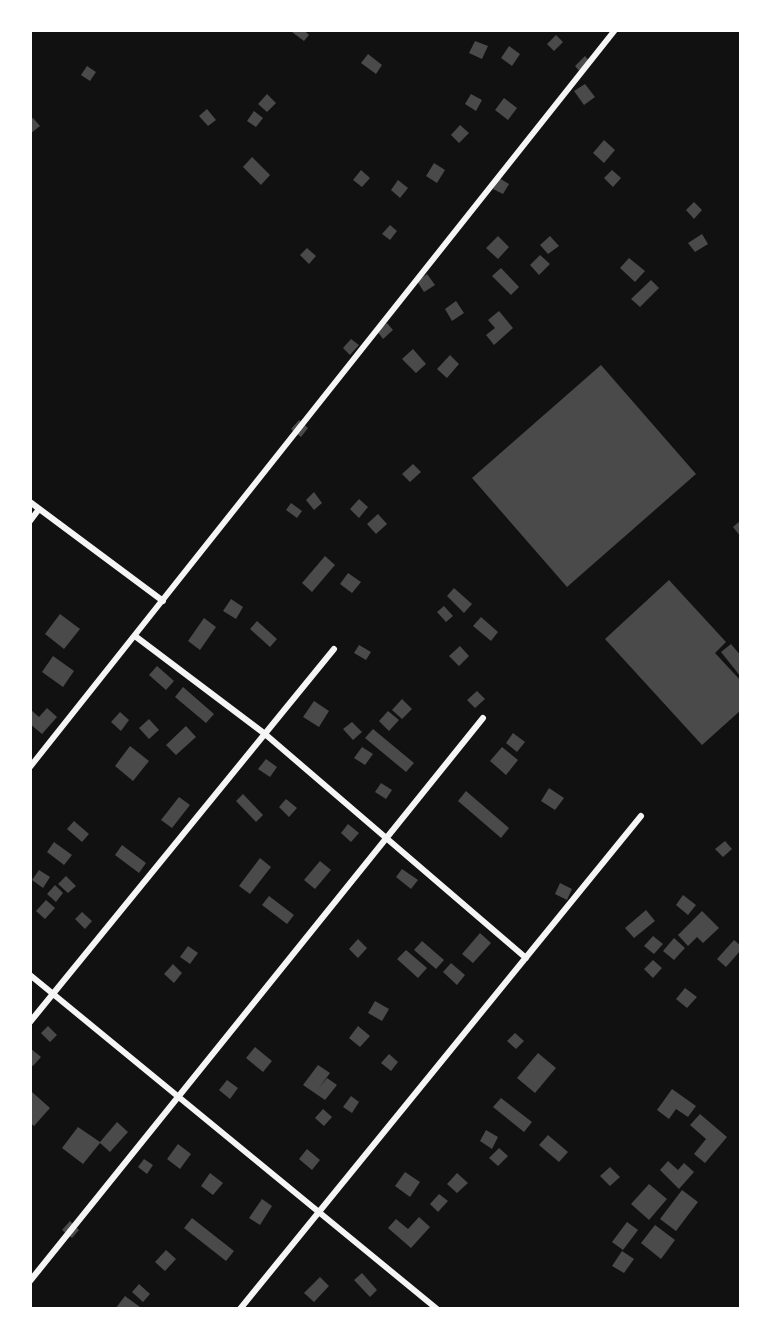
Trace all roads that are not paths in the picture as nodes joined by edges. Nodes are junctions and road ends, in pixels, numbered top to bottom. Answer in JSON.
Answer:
{"nodes":[{"id":1,"x":615,"y":30,"type":"edge"},
{"id":2,"x":30,"y":502,"type":"edge"},
{"id":3,"x":39,"y":509,"type":"junction"},
{"id":4,"x":30,"y":521,"type":"edge"},
{"id":5,"x":163,"y":601,"type":"junction"},
{"id":6,"x":135,"y":636,"type":"junction"},
{"id":7,"x":334,"y":649,"type":"dead end"},
{"id":8,"x":483,"y":718,"type":"dead end"},
{"id":9,"x":265,"y":734,"type":"junction"},
{"id":10,"x":30,"y":767,"type":"edge"},
{"id":11,"x":641,"y":816,"type":"dead end"},
{"id":12,"x":386,"y":838,"type":"junction"},
{"id":13,"x":526,"y":958,"type":"junction"},
{"id":14,"x":30,"y":975,"type":"edge"},
{"id":15,"x":53,"y":994,"type":"junction"},
{"id":16,"x":30,"y":1022,"type":"edge"},
{"id":17,"x":179,"y":1097,"type":"junction"},
{"id":18,"x":319,"y":1212,"type":"junction"},
{"id":19,"x":30,"y":1281,"type":"edge"},
{"id":20,"x":240,"y":1309,"type":"edge"},
{"id":21,"x":437,"y":1309,"type":"edge"}],
"edges":[{"from":1,"to":5,"type":"street"},
{"from":2,"to":3,"type":"street"},
{"from":3,"to":4,"type":"street"},
{"from":3,"to":5,"type":"street"},
{"from":5,"to":6,"type":"street"},
{"from":6,"to":9,"type":"street"},
{"from":6,"to":10,"type":"street"},
{"from":7,"to":9,"type":"street"},
{"from":8,"to":12,"type":"street"},
{"from":9,"to":12,"type":"street"},
{"from":9,"to":15,"type":"street"},
{"from":11,"to":13,"type":"street"},
{"from":12,"to":13,"type":"street"},
{"from":12,"to":17,"type":"street"},
{"from":13,"to":18,"type":"street"},
{"from":14,"to":15,"type":"street"},
{"from":15,"to":16,"type":"street"},
{"from":15,"to":17,"type":"street"},
{"from":17,"to":18,"type":"street"},
{"from":17,"to":19,"type":"street"},
{"from":18,"to":20,"type":"street"},
{"from":18,"to":21,"type":"street"}]}
